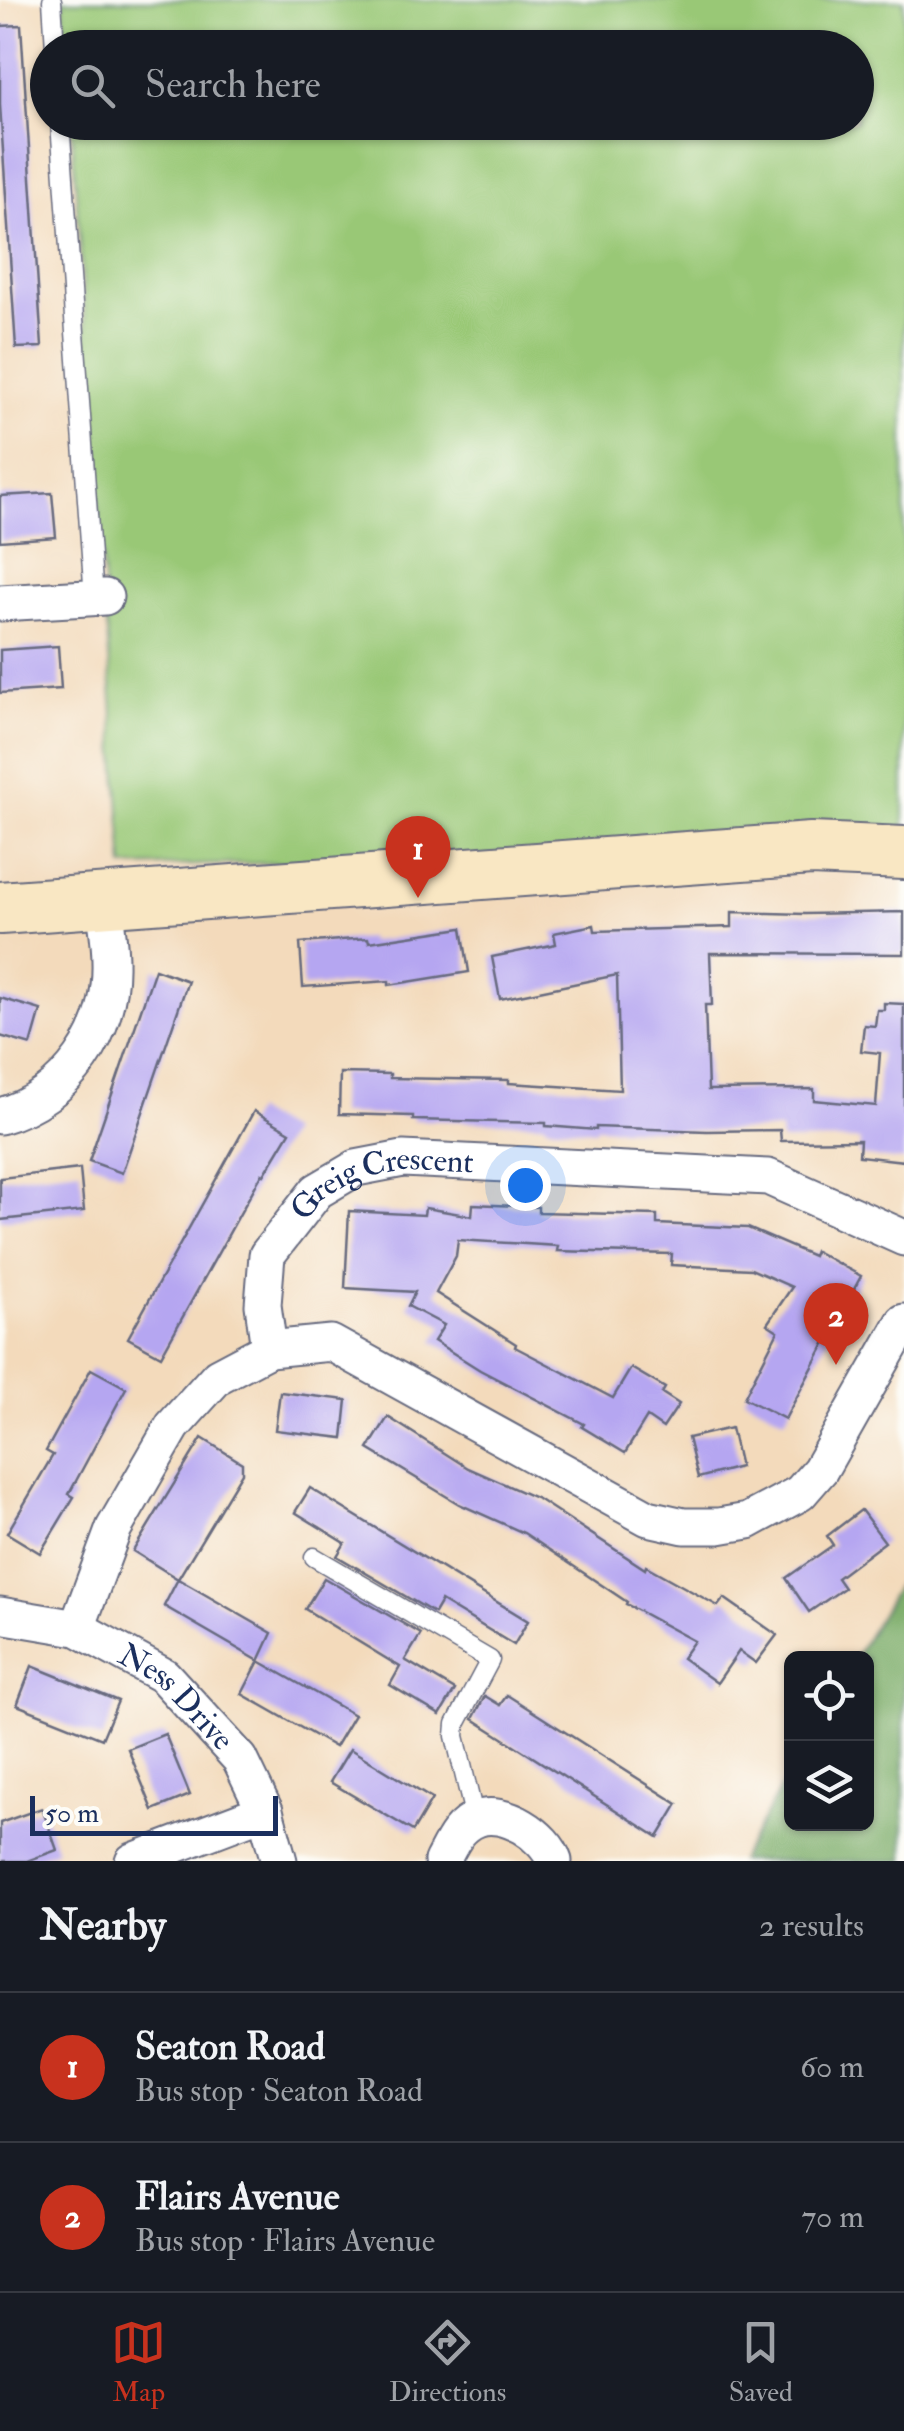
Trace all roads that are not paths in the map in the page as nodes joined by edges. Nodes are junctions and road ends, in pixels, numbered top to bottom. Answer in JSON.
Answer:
{"nodes":[{"id":1,"x":52,"y":0,"type":"edge"},
{"id":2,"x":54,"y":30,"type":"edge"},
{"id":3,"x":61,"y":140,"type":"edge"},
{"id":4,"x":99,"y":598,"type":"joint"},
{"id":5,"x":0,"y":604,"type":"edge"},
{"id":6,"x":904,"y":852,"type":"edge"},
{"id":7,"x":103,"y":899,"type":"junction"},
{"id":8,"x":0,"y":908,"type":"edge"},
{"id":9,"x":0,"y":1116,"type":"edge"},
{"id":10,"x":904,"y":1238,"type":"edge"},
{"id":11,"x":904,"y":1322,"type":"edge"},
{"id":12,"x":269,"y":1349,"type":"junction"},
{"id":13,"x":314,"y":1557,"type":"dead end"},
{"id":14,"x":0,"y":1615,"type":"edge"},
{"id":15,"x":77,"y":1628,"type":"junction"},
{"id":16,"x":265,"y":1810,"type":"junction"},
{"id":17,"x":475,"y":1819,"type":"junction"},
{"id":18,"x":132,"y":1861,"type":"edge"},
{"id":19,"x":279,"y":1861,"type":"edge"},
{"id":20,"x":442,"y":1861,"type":"edge"},
{"id":21,"x":554,"y":1861,"type":"edge"}],
"edges":[{"from":1,"to":2,"type":"lane"},
{"from":3,"to":4,"type":"lane"},
{"from":4,"to":5,"type":"street"},
{"from":6,"to":7,"type":"street"},
{"from":7,"to":8,"type":"street"},
{"from":7,"to":9,"type":"street"},
{"from":10,"to":12,"type":"street","name":"Greig Crescent"},
{"from":11,"to":12,"type":"street"},
{"from":12,"to":15,"type":"street"},
{"from":13,"to":17,"type":"lane"},
{"from":14,"to":15,"type":"street","name":"Ness Drive"},
{"from":15,"to":16,"type":"street","name":"Ness Drive"},
{"from":16,"to":18,"type":"street"},
{"from":16,"to":19,"type":"street","name":"Ness Drive"},
{"from":17,"to":20,"type":"street"},
{"from":17,"to":21,"type":"street"}]}
